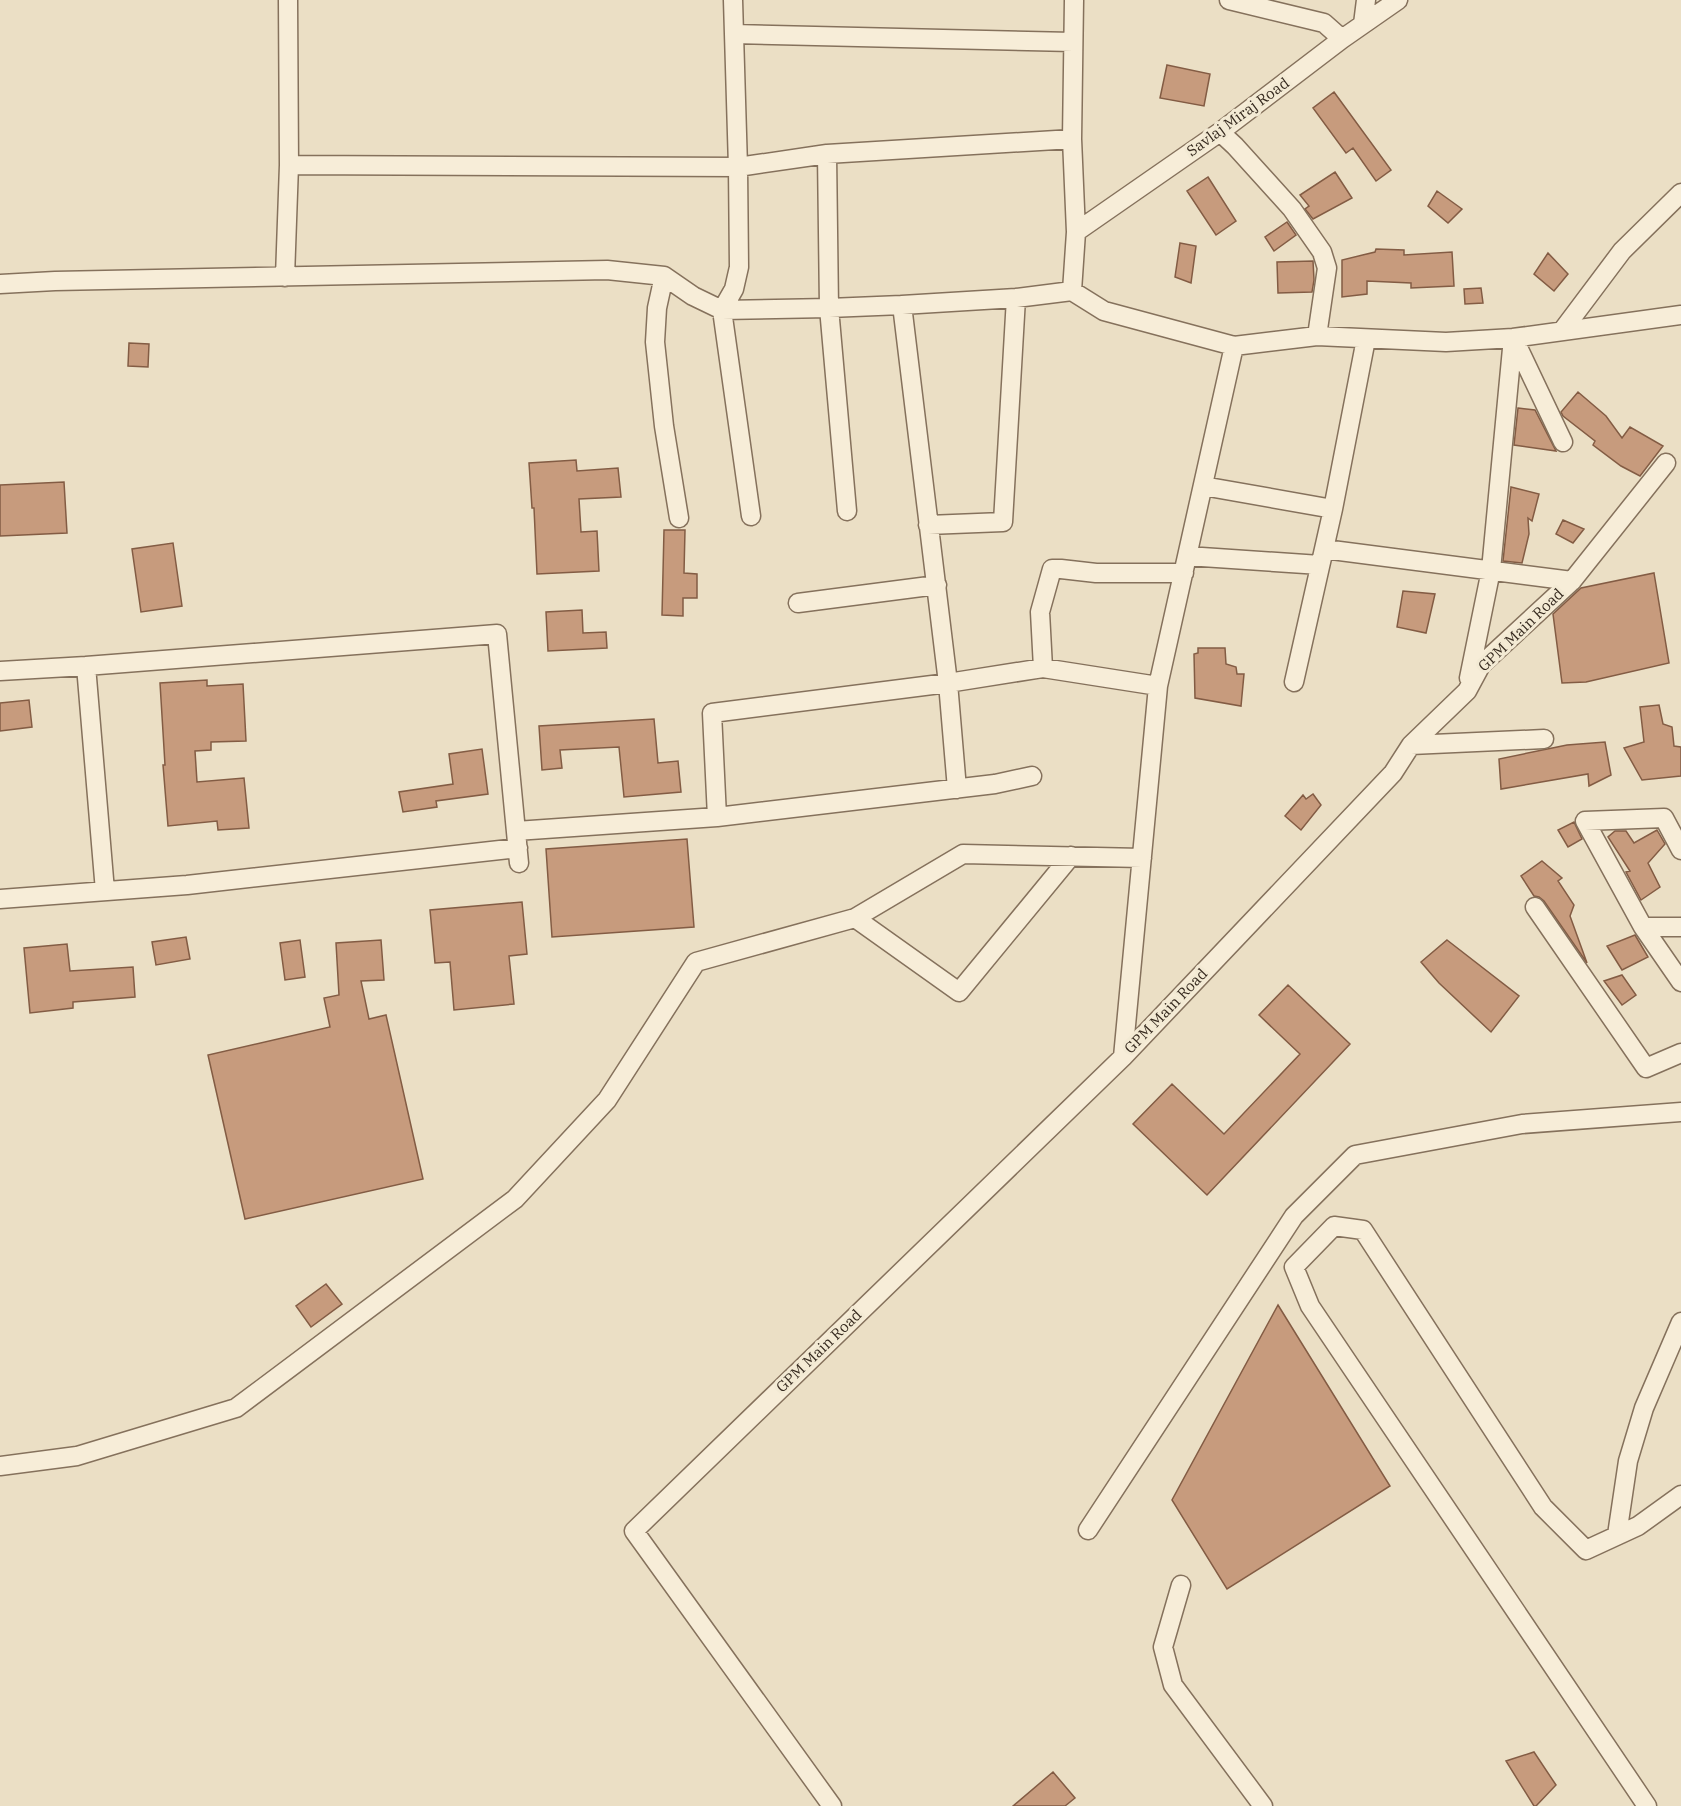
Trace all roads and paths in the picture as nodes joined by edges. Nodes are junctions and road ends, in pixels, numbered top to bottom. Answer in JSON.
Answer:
{"nodes":[{"id":1,"x":288,"y":0,"type":"edge"},
{"id":2,"x":733,"y":0,"type":"edge"},
{"id":3,"x":1074,"y":0,"type":"edge"},
{"id":4,"x":1230,"y":0,"type":"edge"},
{"id":5,"x":1366,"y":0,"type":"edge"},
{"id":6,"x":1398,"y":0,"type":"edge"},
{"id":7,"x":1252,"y":2,"type":"edge"},
{"id":8,"x":1364,"y":24,"type":"junction"},
{"id":9,"x":734,"y":34,"type":"junction"},
{"id":10,"x":1342,"y":39,"type":"junction"},
{"id":11,"x":1073,"y":42,"type":"junction"},
{"id":12,"x":1220,"y":132,"type":"junction"},
{"id":13,"x":1072,"y":140,"type":"junction"},
{"id":14,"x":827,"y":154,"type":"junction"},
{"id":15,"x":288,"y":165,"type":"junction"},
{"id":16,"x":738,"y":167,"type":"junction"},
{"id":17,"x":1681,"y":193,"type":"edge"},
{"id":18,"x":1076,"y":232,"type":"junction"},
{"id":19,"x":664,"y":276,"type":"junction"},
{"id":20,"x":285,"y":277,"type":"junction"},
{"id":21,"x":0,"y":284,"type":"edge"},
{"id":22,"x":1072,"y":291,"type":"junction"},
{"id":23,"x":1016,"y":298,"type":"junction"},
{"id":24,"x":902,"y":305,"type":"junction"},
{"id":25,"x":829,"y":308,"type":"junction"},
{"id":26,"x":722,"y":310,"type":"junction"},
{"id":27,"x":1681,"y":315,"type":"edge"},
{"id":28,"x":1562,"y":331,"type":"junction"},
{"id":29,"x":1317,"y":336,"type":"junction"},
{"id":30,"x":1513,"y":338,"type":"junction"},
{"id":31,"x":1366,"y":339,"type":"junction"},
{"id":32,"x":1234,"y":346,"type":"junction"},
{"id":33,"x":1563,"y":442,"type":"dead end"},
{"id":34,"x":1666,"y":463,"type":"dead end"},
{"id":35,"x":1203,"y":486,"type":"junction"},
{"id":36,"x":1333,"y":509,"type":"junction"},
{"id":37,"x":847,"y":511,"type":"dead end"},
{"id":38,"x":751,"y":516,"type":"dead end"},
{"id":39,"x":679,"y":518,"type":"dead end"},
{"id":40,"x":928,"y":525,"type":"junction"},
{"id":41,"x":1322,"y":557,"type":"junction"},
{"id":42,"x":1185,"y":565,"type":"junction"},
{"id":43,"x":1491,"y":570,"type":"junction"},
{"id":44,"x":1572,"y":581,"type":"junction"},
{"id":45,"x":937,"y":585,"type":"junction"},
{"id":46,"x":798,"y":603,"type":"dead end"},
{"id":47,"x":86,"y":666,"type":"junction"},
{"id":48,"x":1043,"y":668,"type":"junction"},
{"id":49,"x":0,"y":671,"type":"edge"},
{"id":50,"x":1294,"y":682,"type":"dead end"},
{"id":51,"x":948,"y":683,"type":"junction"},
{"id":52,"x":1158,"y":686,"type":"junction"},
{"id":53,"x":1467,"y":691,"type":"junction"},
{"id":54,"x":1544,"y":739,"type":"dead end"},
{"id":55,"x":1411,"y":745,"type":"junction"},
{"id":56,"x":1032,"y":776,"type":"dead end"},
{"id":57,"x":957,"y":789,"type":"junction"},
{"id":58,"x":717,"y":817,"type":"junction"},
{"id":59,"x":518,"y":848,"type":"junction"},
{"id":60,"x":1681,"y":850,"type":"edge"},
{"id":61,"x":1071,"y":856,"type":"junction"},
{"id":62,"x":1142,"y":858,"type":"junction"},
{"id":63,"x":105,"y":891,"type":"junction"},
{"id":64,"x":0,"y":899,"type":"edge"},
{"id":65,"x":1534,"y":907,"type":"dead end"},
{"id":66,"x":855,"y":918,"type":"junction"},
{"id":67,"x":1643,"y":927,"type":"junction"},
{"id":68,"x":1681,"y":927,"type":"edge"},
{"id":69,"x":1681,"y":982,"type":"edge"},
{"id":70,"x":1681,"y":1053,"type":"edge"},
{"id":71,"x":1123,"y":1057,"type":"junction"},
{"id":72,"x":1681,"y":1112,"type":"edge"},
{"id":73,"x":1681,"y":1322,"type":"edge"},
{"id":74,"x":0,"y":1466,"type":"edge"},
{"id":75,"x":1681,"y":1495,"type":"edge"},
{"id":76,"x":1088,"y":1530,"type":"dead end"},
{"id":77,"x":1617,"y":1535,"type":"junction"},
{"id":78,"x":1181,"y":1585,"type":"dead end"},
{"id":79,"x":832,"y":1806,"type":"edge"},
{"id":80,"x":1263,"y":1806,"type":"edge"},
{"id":81,"x":1647,"y":1806,"type":"edge"}],
"edges":[{"from":1,"to":15,"type":"street"},
{"from":2,"to":9,"type":"street"},
{"from":3,"to":11,"type":"street"},
{"from":4,"to":7,"type":"street"},
{"from":5,"to":8,"type":"street"},
{"from":6,"to":8,"type":"street","name":"Savlaj Miraj Road"},
{"from":7,"to":10,"type":"street"},
{"from":8,"to":10,"type":"street","name":"Savlaj Miraj Road"},
{"from":9,"to":11,"type":"street"},
{"from":9,"to":16,"type":"street"},
{"from":10,"to":12,"type":"street","name":"Savlaj Miraj Road"},
{"from":11,"to":13,"type":"street"},
{"from":12,"to":18,"type":"street","name":"Savlaj Miraj Road"},
{"from":12,"to":29,"type":"street"},
{"from":13,"to":14,"type":"street"},
{"from":13,"to":18,"type":"street"},
{"from":14,"to":16,"type":"street"},
{"from":14,"to":25,"type":"street"},
{"from":15,"to":16,"type":"street"},
{"from":15,"to":20,"type":"street"},
{"from":16,"to":26,"type":"street"},
{"from":17,"to":28,"type":"street"},
{"from":18,"to":22,"type":"street"},
{"from":19,"to":20,"type":"street"},
{"from":19,"to":26,"type":"street"},
{"from":19,"to":39,"type":"street"},
{"from":20,"to":21,"type":"street"},
{"from":22,"to":23,"type":"street"},
{"from":22,"to":32,"type":"street"},
{"from":23,"to":24,"type":"street"},
{"from":23,"to":40,"type":"street"},
{"from":24,"to":25,"type":"street"},
{"from":24,"to":40,"type":"street"},
{"from":25,"to":26,"type":"street"},
{"from":25,"to":37,"type":"street"},
{"from":26,"to":38,"type":"street"},
{"from":27,"to":28,"type":"street"},
{"from":28,"to":30,"type":"street"},
{"from":29,"to":31,"type":"street"},
{"from":29,"to":32,"type":"street"},
{"from":30,"to":31,"type":"street"},
{"from":30,"to":33,"type":"street"},
{"from":30,"to":43,"type":"street"},
{"from":31,"to":36,"type":"street"},
{"from":32,"to":35,"type":"street"},
{"from":34,"to":44,"type":"street","name":"GPM Main Road"},
{"from":35,"to":36,"type":"street"},
{"from":35,"to":42,"type":"street"},
{"from":36,"to":41,"type":"street"},
{"from":40,"to":45,"type":"street"},
{"from":41,"to":42,"type":"street"},
{"from":41,"to":43,"type":"street"},
{"from":41,"to":50,"type":"street"},
{"from":42,"to":48,"type":"street"},
{"from":42,"to":52,"type":"street"},
{"from":43,"to":44,"type":"street"},
{"from":43,"to":53,"type":"street"},
{"from":44,"to":53,"type":"street","name":"GPM Main Road"},
{"from":45,"to":46,"type":"street"},
{"from":45,"to":51,"type":"street"},
{"from":47,"to":49,"type":"street"},
{"from":47,"to":59,"type":"street"},
{"from":47,"to":63,"type":"street"},
{"from":48,"to":51,"type":"street"},
{"from":48,"to":52,"type":"street"},
{"from":51,"to":57,"type":"street"},
{"from":51,"to":58,"type":"street"},
{"from":52,"to":62,"type":"street"},
{"from":53,"to":55,"type":"street","name":"GPM Main Road"},
{"from":54,"to":55,"type":"street"},
{"from":55,"to":71,"type":"street","name":"GPM Main Road"},
{"from":56,"to":57,"type":"street"},
{"from":57,"to":58,"type":"street"},
{"from":58,"to":59,"type":"street"},
{"from":59,"to":63,"type":"street"},
{"from":60,"to":67,"type":"street"},
{"from":61,"to":62,"type":"street"},
{"from":61,"to":66,"type":"street"},
{"from":61,"to":66,"type":"street"},
{"from":62,"to":71,"type":"street"},
{"from":63,"to":64,"type":"street"},
{"from":65,"to":70,"type":"street"},
{"from":66,"to":74,"type":"street"},
{"from":67,"to":68,"type":"street"},
{"from":67,"to":69,"type":"street"},
{"from":71,"to":79,"type":"street","name":"GPM Main Road"},
{"from":72,"to":76,"type":"street"},
{"from":73,"to":77,"type":"street"},
{"from":75,"to":77,"type":"street"},
{"from":77,"to":81,"type":"street"},
{"from":78,"to":80,"type":"street"}]}
